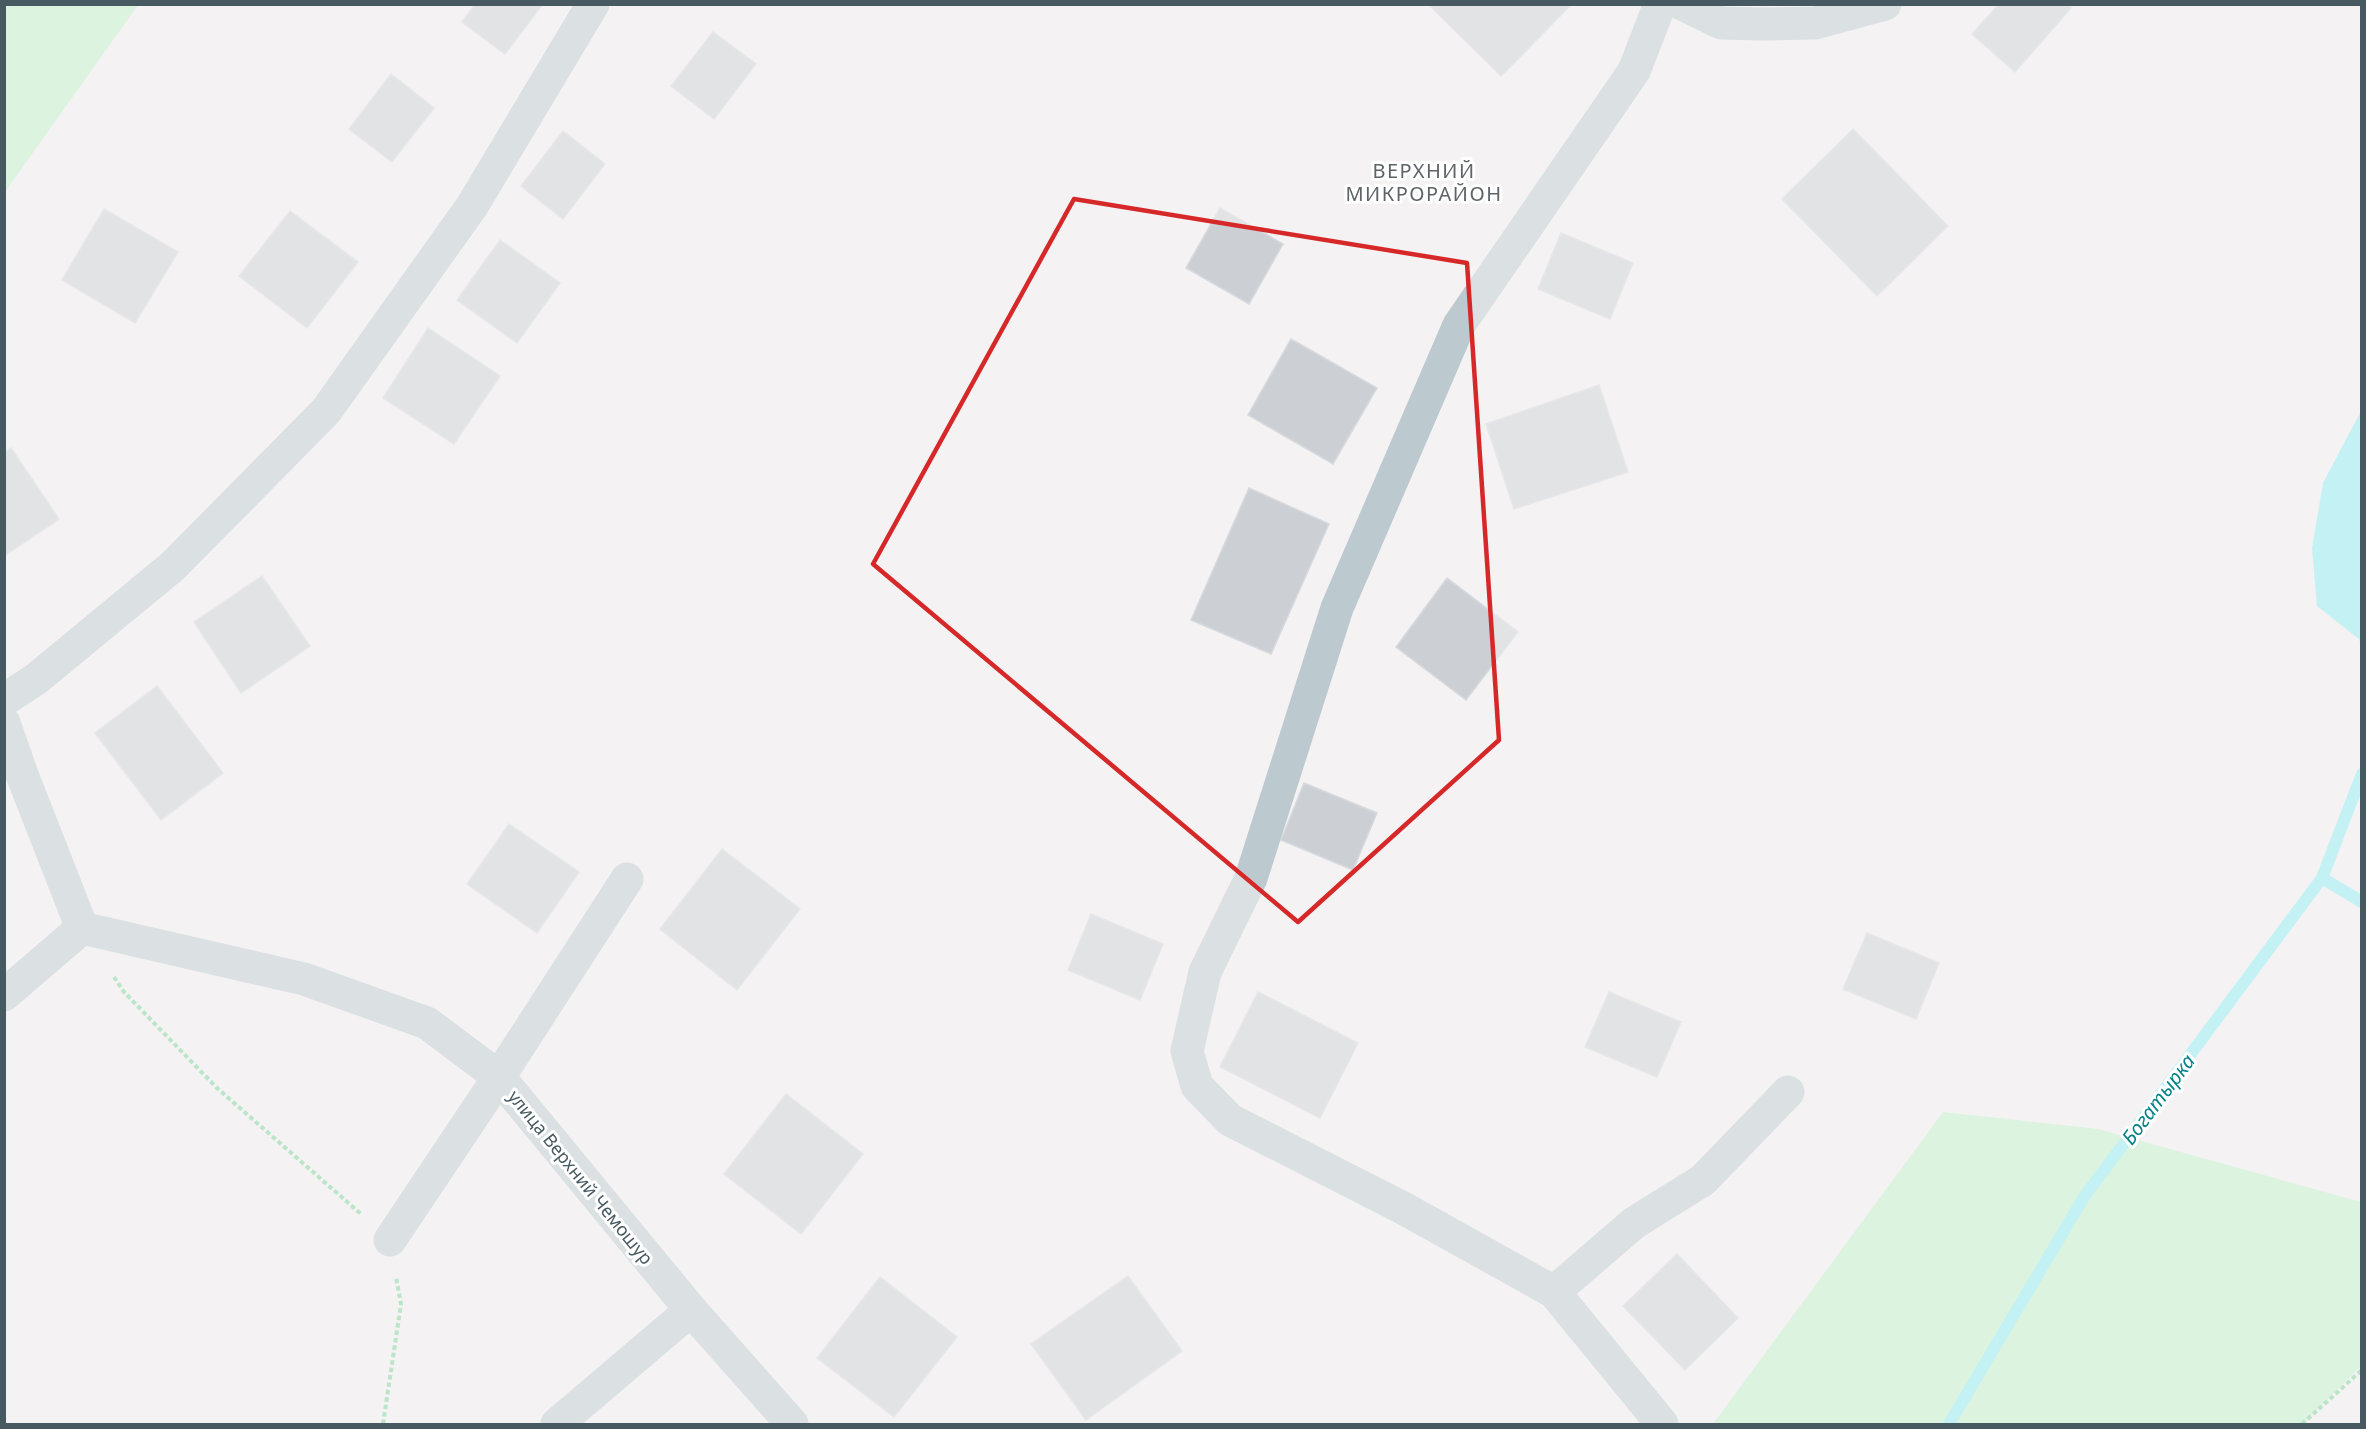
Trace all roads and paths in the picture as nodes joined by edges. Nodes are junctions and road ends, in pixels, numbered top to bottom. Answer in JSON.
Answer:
{"nodes":[{"id":1,"x":593,"y":4,"type":"edge"},
{"id":2,"x":1660,"y":4,"type":"edge"},
{"id":3,"x":1682,"y":4,"type":"edge"},
{"id":4,"x":1885,"y":4,"type":"edge"},
{"id":5,"x":4,"y":700,"type":"edge"},
{"id":6,"x":4,"y":723,"type":"edge"},
{"id":7,"x":627,"y":879,"type":"dead end"},
{"id":8,"x":82,"y":928,"type":"junction"},
{"id":9,"x":4,"y":995,"type":"edge"},
{"id":10,"x":500,"y":1077,"type":"junction"},
{"id":11,"x":1788,"y":1092,"type":"dead end"},
{"id":12,"x":390,"y":1240,"type":"junction"},
{"id":13,"x":1554,"y":1292,"type":"junction"},
{"id":14,"x":691,"y":1310,"type":"junction"},
{"id":15,"x":2361,"y":1370,"type":"edge"},
{"id":16,"x":383,"y":1425,"type":"edge"},
{"id":17,"x":557,"y":1425,"type":"edge"},
{"id":18,"x":792,"y":1425,"type":"edge"},
{"id":19,"x":1662,"y":1425,"type":"edge"},
{"id":20,"x":2302,"y":1425,"type":"edge"}],
"edges":[{"from":1,"to":5,"type":"street"},
{"from":2,"to":13,"type":"street"},
{"from":3,"to":4,"type":"street"},
{"from":6,"to":8,"type":"street"},
{"from":7,"to":10,"type":"street"},
{"from":8,"to":9,"type":"street"},
{"from":8,"to":10,"type":"street"},
{"from":8,"to":12,"type":"path"},
{"from":10,"to":12,"type":"street","name":"улица Верхний Чемошур"},
{"from":10,"to":14,"type":"street","name":"улица Верхний Чемошур"},
{"from":11,"to":13,"type":"street"},
{"from":12,"to":16,"type":"path"},
{"from":13,"to":19,"type":"street"},
{"from":14,"to":17,"type":"street"},
{"from":14,"to":18,"type":"street","name":"улица Верхний Чемошур"},
{"from":15,"to":20,"type":"path"}]}
